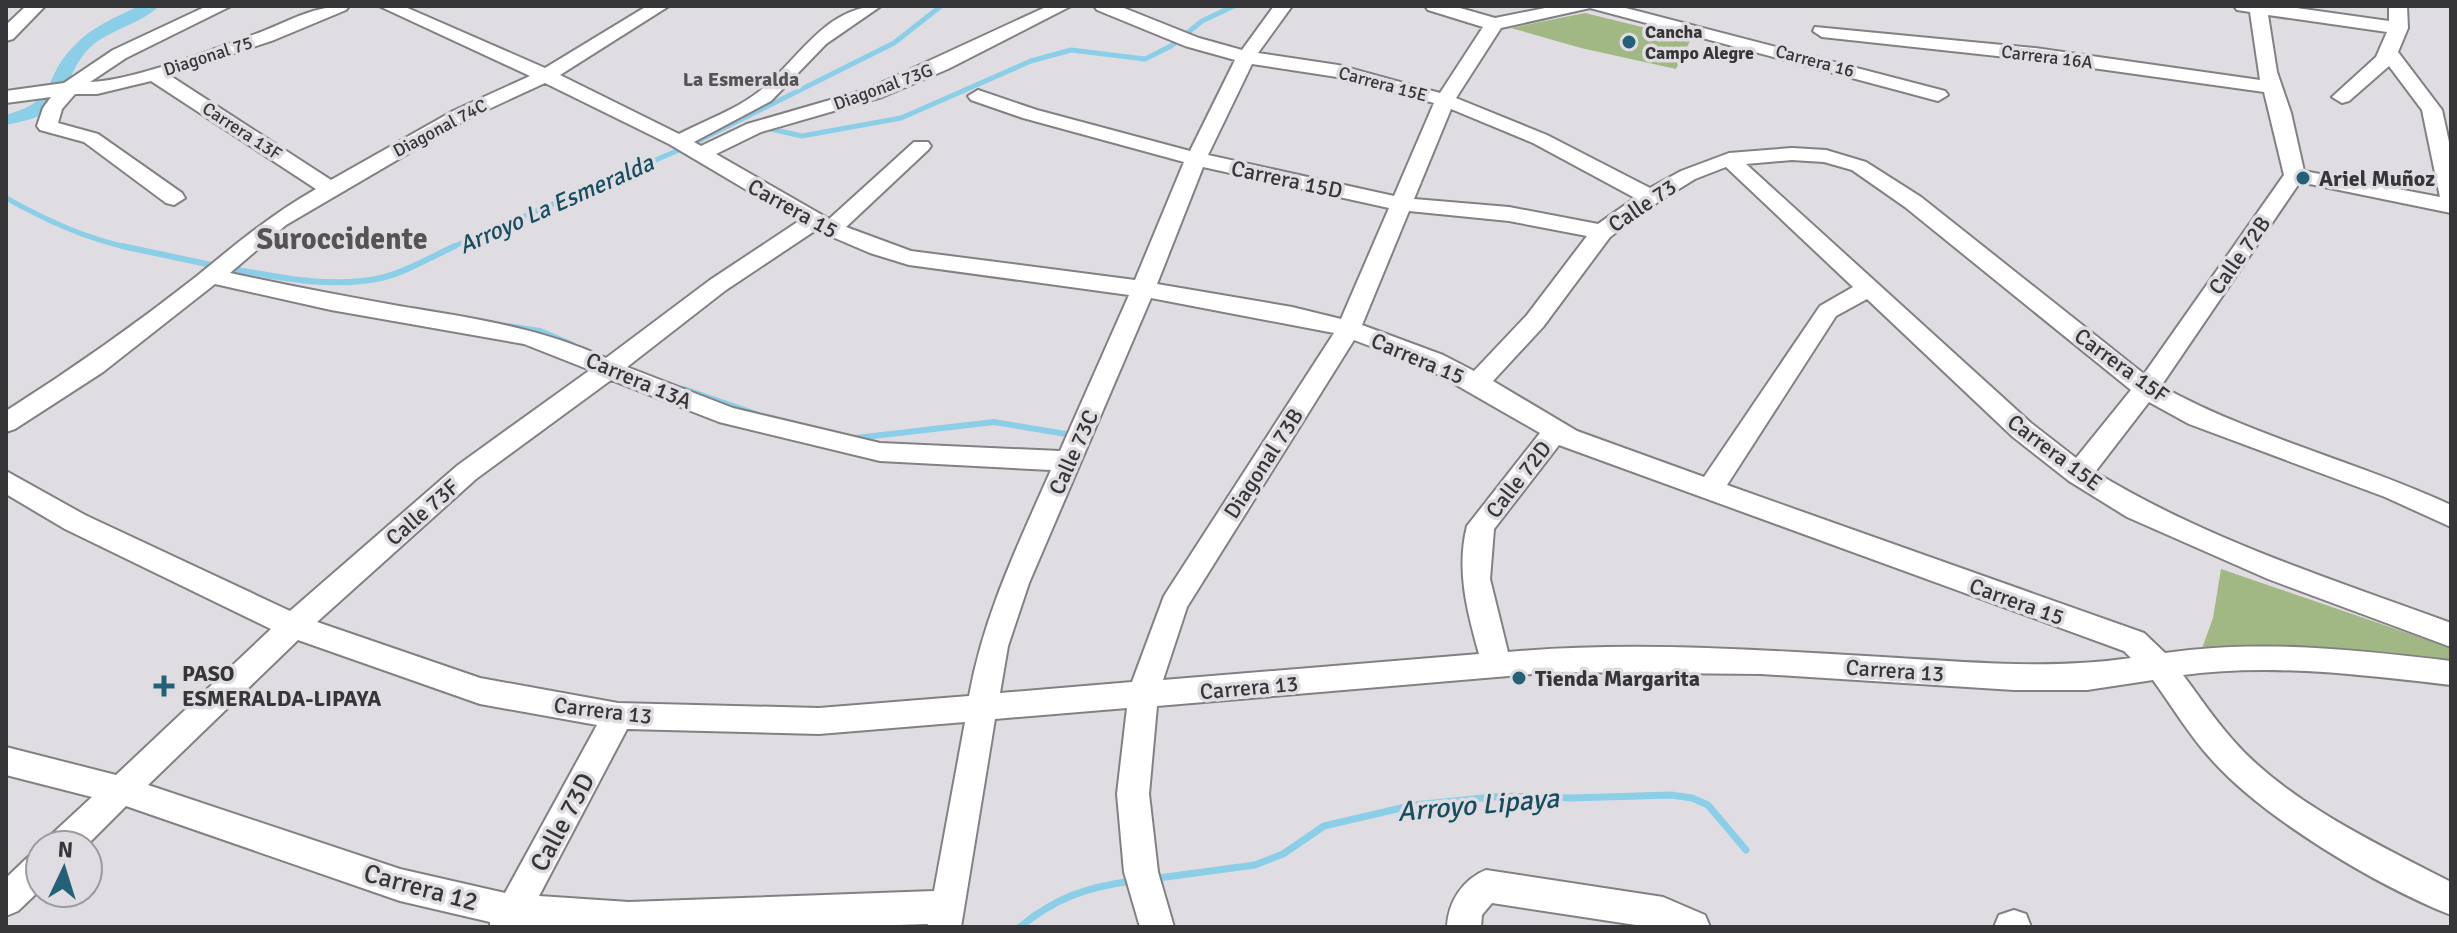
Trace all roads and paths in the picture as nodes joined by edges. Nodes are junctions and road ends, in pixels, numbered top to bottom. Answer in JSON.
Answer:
{"nodes":[{"id":1,"x":36,"y":6,"type":"edge"},
{"id":2,"x":222,"y":6,"type":"edge"},
{"id":3,"x":340,"y":6,"type":"edge"},
{"id":4,"x":388,"y":6,"type":"edge"},
{"id":5,"x":660,"y":6,"type":"edge"},
{"id":6,"x":872,"y":6,"type":"edge"},
{"id":7,"x":1062,"y":6,"type":"edge"},
{"id":8,"x":1103,"y":6,"type":"edge"},
{"id":9,"x":1283,"y":6,"type":"edge"},
{"id":10,"x":1434,"y":6,"type":"edge"},
{"id":11,"x":1582,"y":6,"type":"edge"},
{"id":12,"x":1597,"y":6,"type":"edge"},
{"id":13,"x":2398,"y":6,"type":"edge"},
{"id":14,"x":2253,"y":7,"type":"edge"},
{"id":15,"x":2317,"y":12,"type":"edge"},
{"id":16,"x":1494,"y":24,"type":"junction"},
{"id":17,"x":2399,"y":28,"type":"junction"},
{"id":18,"x":1822,"y":31,"type":"dead end"},
{"id":19,"x":6,"y":35,"type":"edge"},
{"id":20,"x":2389,"y":52,"type":"junction"},
{"id":21,"x":1246,"y":57,"type":"junction"},
{"id":22,"x":154,"y":74,"type":"junction"},
{"id":23,"x":547,"y":75,"type":"junction"},
{"id":24,"x":2271,"y":87,"type":"junction"},
{"id":25,"x":62,"y":89,"type":"junction"},
{"id":26,"x":1938,"y":95,"type":"dead end"},
{"id":27,"x":978,"y":96,"type":"dead end"},
{"id":28,"x":6,"y":97,"type":"edge"},
{"id":29,"x":2342,"y":97,"type":"dead end"},
{"id":30,"x":1445,"y":100,"type":"junction"},
{"id":31,"x":921,"y":146,"type":"dead end"},
{"id":32,"x":689,"y":149,"type":"junction"},
{"id":33,"x":1826,"y":156,"type":"joint"},
{"id":34,"x":1196,"y":159,"type":"junction"},
{"id":35,"x":1729,"y":159,"type":"junction"},
{"id":36,"x":2295,"y":175,"type":"junction"},
{"id":37,"x":330,"y":189,"type":"junction"},
{"id":38,"x":1650,"y":197,"type":"junction"},
{"id":39,"x":174,"y":198,"type":"dead end"},
{"id":40,"x":2451,"y":203,"type":"edge"},
{"id":41,"x":1401,"y":204,"type":"junction"},
{"id":42,"x":822,"y":225,"type":"junction"},
{"id":43,"x":1602,"y":232,"type":"junction"},
{"id":44,"x":218,"y":271,"type":"junction"},
{"id":45,"x":1869,"y":288,"type":"junction"},
{"id":46,"x":1143,"y":289,"type":"junction"},
{"id":47,"x":1349,"y":329,"type":"junction"},
{"id":48,"x":617,"y":362,"type":"junction"},
{"id":49,"x":1477,"y":383,"type":"junction"},
{"id":50,"x":2146,"y":389,"type":"junction"},
{"id":51,"x":6,"y":423,"type":"edge"},
{"id":52,"x":1556,"y":431,"type":"junction"},
{"id":53,"x":1070,"y":461,"type":"junction"},
{"id":54,"x":2078,"y":474,"type":"junction"},
{"id":55,"x":6,"y":481,"type":"edge"},
{"id":56,"x":1709,"y":491,"type":"junction"},
{"id":57,"x":2451,"y":517,"type":"edge"},
{"id":58,"x":293,"y":626,"type":"junction"},
{"id":59,"x":2450,"y":632,"type":"edge"},
{"id":60,"x":1498,"y":667,"type":"junction"},
{"id":61,"x":2160,"y":667,"type":"junction"},
{"id":62,"x":2451,"y":673,"type":"edge"},
{"id":63,"x":1143,"y":695,"type":"junction"},
{"id":64,"x":981,"y":709,"type":"junction"},
{"id":65,"x":618,"y":716,"type":"junction"},
{"id":66,"x":6,"y":761,"type":"edge"},
{"id":67,"x":121,"y":790,"type":"junction"},
{"id":68,"x":81,"y":829,"type":"edge"},
{"id":69,"x":24,"y":883,"type":"edge"},
{"id":70,"x":2451,"y":899,"type":"edge"},
{"id":71,"x":6,"y":900,"type":"edge"},
{"id":72,"x":946,"y":917,"type":"edge"},
{"id":73,"x":509,"y":919,"type":"edge"},
{"id":74,"x":1157,"y":927,"type":"edge"},
{"id":75,"x":1464,"y":927,"type":"edge"},
{"id":76,"x":1693,"y":927,"type":"edge"}],
"edges":[{"from":1,"to":19,"type":"street"},
{"from":2,"to":25,"type":"street"},
{"from":3,"to":22,"type":"street","name":"Diagonal 75"},
{"from":4,"to":23,"type":"street","name":"Carrera 15"},
{"from":5,"to":23,"type":"street","name":"Diagonal 74C"},
{"from":6,"to":32,"type":"street"},
{"from":7,"to":32,"type":"street","name":"Diagonal 73G"},
{"from":8,"to":21,"type":"street","name":"Carrera 15E"},
{"from":9,"to":21,"type":"street","name":"Calle 73C"},
{"from":10,"to":16,"type":"street"},
{"from":11,"to":16,"type":"street"},
{"from":12,"to":26,"type":"street","name":"Carrera 16"},
{"from":13,"to":17,"type":"street"},
{"from":14,"to":15,"type":"street"},
{"from":14,"to":24,"type":"street"},
{"from":15,"to":17,"type":"street"},
{"from":16,"to":30,"type":"street","name":"Diagonal 73B"},
{"from":17,"to":20,"type":"street"},
{"from":18,"to":24,"type":"street","name":"Carrera 16A"},
{"from":20,"to":29,"type":"street"},
{"from":20,"to":40,"type":"street"},
{"from":21,"to":30,"type":"street","name":"Carrera 15E"},
{"from":21,"to":34,"type":"street","name":"Calle 73C"},
{"from":22,"to":25,"type":"street","name":"Diagonal 75"},
{"from":22,"to":37,"type":"street","name":"Carrera 13F"},
{"from":23,"to":32,"type":"street","name":"Carrera 15"},
{"from":23,"to":37,"type":"street","name":"Diagonal 74C"},
{"from":24,"to":36,"type":"street"},
{"from":25,"to":28,"type":"street","name":"Diagonal 75"},
{"from":25,"to":39,"type":"street"},
{"from":27,"to":34,"type":"street","name":"Carrera 15D"},
{"from":30,"to":38,"type":"street","name":"Carrera 15E"},
{"from":30,"to":41,"type":"street","name":"Diagonal 73B"},
{"from":31,"to":42,"type":"street","name":"Calle 73F"},
{"from":32,"to":42,"type":"street","name":"Carrera 15"},
{"from":33,"to":35,"type":"street","name":"Calle 73"},
{"from":33,"to":50,"type":"street","name":"Carrera 15F"},
{"from":34,"to":41,"type":"street","name":"Carrera 15D"},
{"from":34,"to":46,"type":"street","name":"Calle 73C"},
{"from":35,"to":38,"type":"street","name":"Calle 73"},
{"from":35,"to":45,"type":"street","name":"Carrera 15E"},
{"from":36,"to":40,"type":"street"},
{"from":36,"to":50,"type":"street","name":"Calle 72B"},
{"from":37,"to":44,"type":"street","name":"Diagonal 74C"},
{"from":38,"to":43,"type":"street","name":"Calle 73"},
{"from":41,"to":43,"type":"street","name":"Carrera 15D"},
{"from":41,"to":47,"type":"street","name":"Diagonal 73B"},
{"from":42,"to":46,"type":"street","name":"Carrera 15"},
{"from":42,"to":48,"type":"street","name":"Calle 73F"},
{"from":43,"to":49,"type":"street","name":"Calle 73"},
{"from":44,"to":48,"type":"street","name":"Carrera 13A"},
{"from":44,"to":51,"type":"street","name":"Diagonal 74C"},
{"from":45,"to":54,"type":"street","name":"Carrera 15E"},
{"from":45,"to":56,"type":"street"},
{"from":46,"to":47,"type":"street","name":"Carrera 15"},
{"from":46,"to":53,"type":"street","name":"Calle 73C"},
{"from":47,"to":49,"type":"street","name":"Carrera 15"},
{"from":47,"to":63,"type":"street","name":"Diagonal 73B"},
{"from":48,"to":53,"type":"street","name":"Carrera 13A"},
{"from":48,"to":58,"type":"street","name":"Calle 73F"},
{"from":49,"to":52,"type":"street","name":"Carrera 15"},
{"from":50,"to":54,"type":"street","name":"Calle 72B"},
{"from":50,"to":57,"type":"street","name":"Carrera 15F"},
{"from":52,"to":56,"type":"street","name":"Carrera 15"},
{"from":52,"to":60,"type":"street","name":"Calle 72D"},
{"from":53,"to":64,"type":"street","name":"Calle 73C"},
{"from":54,"to":59,"type":"street","name":"Carrera 15E"},
{"from":55,"to":58,"type":"street","name":"Carrera 13"},
{"from":56,"to":61,"type":"street","name":"Carrera 15"},
{"from":58,"to":65,"type":"street","name":"Carrera 13"},
{"from":58,"to":67,"type":"street","name":"Calle 73F"},
{"from":60,"to":61,"type":"street","name":"Carrera 13"},
{"from":60,"to":63,"type":"street","name":"Carrera 13"},
{"from":61,"to":62,"type":"street"},
{"from":61,"to":70,"type":"street"},
{"from":63,"to":64,"type":"street","name":"Carrera 13"},
{"from":63,"to":74,"type":"street","name":"Diagonal 73B"},
{"from":64,"to":65,"type":"street","name":"Carrera 13"},
{"from":64,"to":72,"type":"street","name":"Calle 73C"},
{"from":65,"to":73,"type":"street","name":"Calle 73D"},
{"from":66,"to":67,"type":"street","name":"Carrera 12"},
{"from":67,"to":68,"type":"street","name":"Calle 73F"},
{"from":67,"to":73,"type":"street","name":"Carrera 12"},
{"from":69,"to":71,"type":"street"},
{"from":72,"to":73,"type":"street","name":"Carrera 12"},
{"from":75,"to":76,"type":"street"}]}
